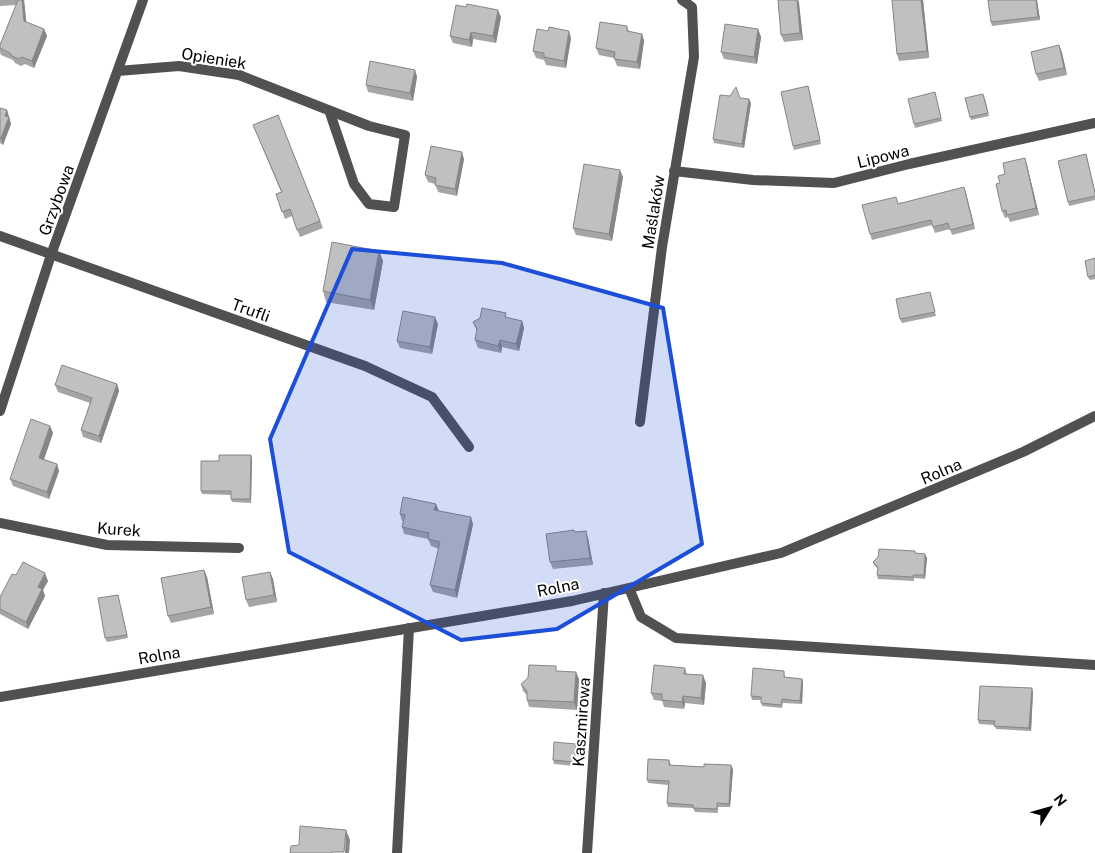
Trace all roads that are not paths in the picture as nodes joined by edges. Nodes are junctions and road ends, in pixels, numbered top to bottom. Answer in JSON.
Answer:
{"nodes":[{"id":1,"x":143,"y":0,"type":"edge"},
{"id":2,"x":682,"y":0,"type":"edge"},
{"id":3,"x":118,"y":71,"type":"junction"},
{"id":4,"x":329,"y":110,"type":"junction"},
{"id":5,"x":1095,"y":123,"type":"edge"},
{"id":6,"x":674,"y":171,"type":"junction"},
{"id":7,"x":0,"y":236,"type":"edge"},
{"id":8,"x":51,"y":255,"type":"junction"},
{"id":9,"x":0,"y":411,"type":"edge"},
{"id":10,"x":1095,"y":416,"type":"edge"},
{"id":11,"x":640,"y":422,"type":"dead end"},
{"id":12,"x":469,"y":447,"type":"dead end"},
{"id":13,"x":0,"y":523,"type":"edge"},
{"id":14,"x":238,"y":548,"type":"dead end"},
{"id":15,"x":629,"y":588,"type":"junction"},
{"id":16,"x":604,"y":593,"type":"junction"},
{"id":17,"x":409,"y":628,"type":"junction"},
{"id":18,"x":1095,"y":665,"type":"edge"},
{"id":19,"x":0,"y":698,"type":"edge"},
{"id":20,"x":397,"y":853,"type":"edge"},
{"id":21,"x":587,"y":853,"type":"edge"}],
"edges":[{"from":1,"to":3,"type":"street","name":"Grzybowa"},
{"from":2,"to":6,"type":"street","name":"Maślaków"},
{"from":3,"to":4,"type":"street","name":"Opieniek"},
{"from":3,"to":8,"type":"street","name":"Grzybowa"},
{"from":4,"to":4,"type":"street","name":"Opieniek"},
{"from":5,"to":6,"type":"street","name":"Lipowa"},
{"from":6,"to":11,"type":"street","name":"Maślaków"},
{"from":7,"to":8,"type":"street","name":"Trufli"},
{"from":8,"to":9,"type":"street","name":"Grzybowa"},
{"from":8,"to":12,"type":"street","name":"Trufli"},
{"from":10,"to":15,"type":"street","name":"Rolna"},
{"from":13,"to":14,"type":"street","name":"Kurek"},
{"from":15,"to":16,"type":"street","name":"Rolna"},
{"from":15,"to":18,"type":"street"},
{"from":16,"to":17,"type":"street","name":"Rolna"},
{"from":16,"to":21,"type":"street","name":"Kaszmirowa"},
{"from":17,"to":19,"type":"street","name":"Rolna"},
{"from":17,"to":20,"type":"street"}]}
